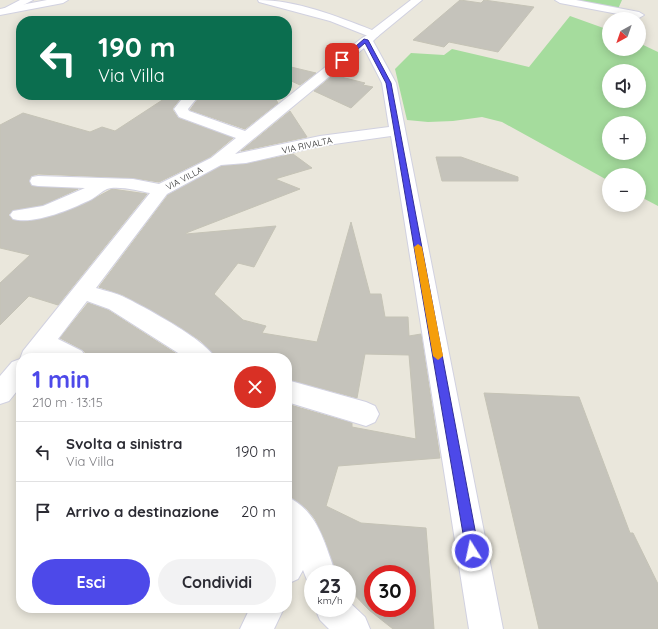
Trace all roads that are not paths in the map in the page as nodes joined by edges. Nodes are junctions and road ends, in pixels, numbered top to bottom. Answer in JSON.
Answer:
{"nodes":[{"id":1,"x":28,"y":0,"type":"edge"},
{"id":2,"x":63,"y":0,"type":"edge"},
{"id":3,"x":263,"y":0,"type":"edge"},
{"id":4,"x":417,"y":0,"type":"edge"},
{"id":5,"x":560,"y":0,"type":"edge"},
{"id":6,"x":3,"y":11,"type":"edge"},
{"id":7,"x":623,"y":12,"type":"edge"},
{"id":8,"x":369,"y":37,"type":"junction"},
{"id":9,"x":188,"y":100,"type":"edge"},
{"id":10,"x":398,"y":130,"type":"junction"},
{"id":11,"x":248,"y":137,"type":"junction"},
{"id":12,"x":217,"y":161,"type":"junction"},
{"id":13,"x":38,"y":181,"type":"dead end"},
{"id":14,"x":104,"y":183,"type":"junction"},
{"id":15,"x":161,"y":190,"type":"junction"},
{"id":16,"x":19,"y":215,"type":"dead end"},
{"id":17,"x":83,"y":292,"type":"junction"},
{"id":18,"x":38,"y":350,"type":"edge"},
{"id":19,"x":52,"y":353,"type":"edge"},
{"id":20,"x":196,"y":353,"type":"edge"},
{"id":21,"x":16,"y":375,"type":"edge"},
{"id":22,"x":292,"y":392,"type":"edge"},
{"id":23,"x":0,"y":393,"type":"edge"},
{"id":24,"x":366,"y":414,"type":"dead end"},
{"id":25,"x":296,"y":522,"type":"edge"},
{"id":26,"x":292,"y":542,"type":"edge"},
{"id":27,"x":316,"y":565,"type":"edge"},
{"id":28,"x":265,"y":613,"type":"edge"},
{"id":29,"x":341,"y":617,"type":"edge"},
{"id":30,"x":257,"y":629,"type":"edge"},
{"id":31,"x":353,"y":629,"type":"edge"},
{"id":32,"x":486,"y":629,"type":"edge"}],
"edges":[{"from":1,"to":6,"type":"street"},
{"from":2,"to":6,"type":"street"},
{"from":3,"to":8,"type":"street"},
{"from":4,"to":8,"type":"street","name":"VIA VILLA"},
{"from":5,"to":7,"type":"street"},
{"from":8,"to":10,"type":"street"},
{"from":8,"to":11,"type":"street","name":"VIA VILLA"},
{"from":9,"to":11,"type":"street"},
{"from":10,"to":12,"type":"street","name":"VIA RIVALTA"},
{"from":10,"to":32,"type":"street"},
{"from":11,"to":12,"type":"street","name":"VIA VILLA"},
{"from":12,"to":15,"type":"street","name":"VIA VILLA"},
{"from":13,"to":14,"type":"street"},
{"from":14,"to":15,"type":"street"},
{"from":14,"to":16,"type":"street"},
{"from":15,"to":17,"type":"street","name":"VIA VILLA"},
{"from":17,"to":18,"type":"street","name":"VIA VILLA"},
{"from":17,"to":20,"type":"street"},
{"from":18,"to":19,"type":"street"},
{"from":21,"to":23,"type":"street"},
{"from":22,"to":24,"type":"street"},
{"from":25,"to":26,"type":"street"},
{"from":25,"to":27,"type":"street"},
{"from":28,"to":30,"type":"street"},
{"from":29,"to":31,"type":"street"}]}
